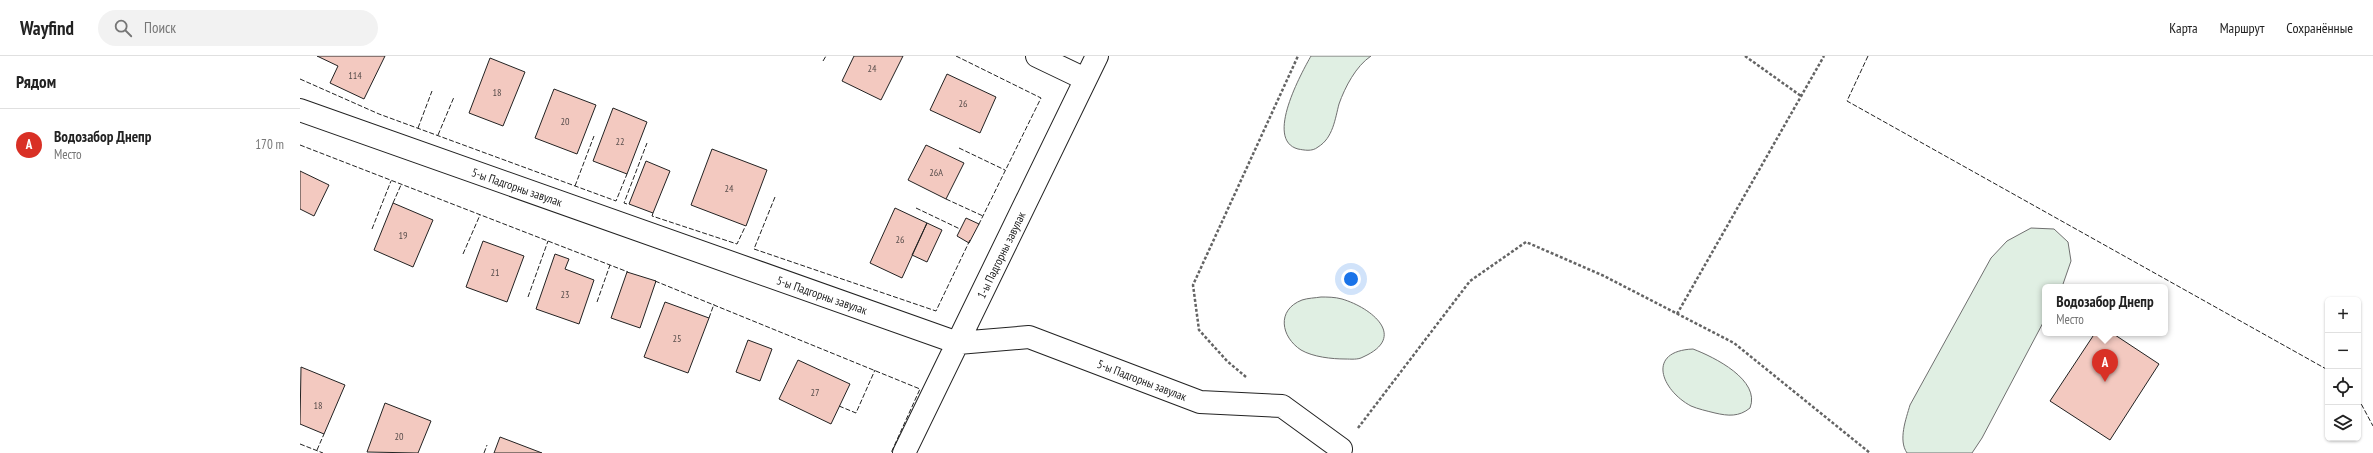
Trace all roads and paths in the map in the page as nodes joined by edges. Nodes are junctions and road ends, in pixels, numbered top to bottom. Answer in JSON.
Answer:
{"nodes":[{"id":1,"x":1037,"y":56,"type":"edge"},
{"id":2,"x":1097,"y":56,"type":"edge"},
{"id":3,"x":1298,"y":56,"type":"edge"},
{"id":4,"x":1745,"y":56,"type":"edge"},
{"id":5,"x":1824,"y":56,"type":"edge"},
{"id":6,"x":1085,"y":78,"type":"junction"},
{"id":7,"x":1801,"y":96,"type":"junction"},
{"id":8,"x":300,"y":110,"type":"edge"},
{"id":9,"x":1677,"y":314,"type":"junction"},
{"id":10,"x":958,"y":343,"type":"junction"},
{"id":11,"x":1282,"y":406,"type":"junction"},
{"id":12,"x":1341,"y":449,"type":"joint"},
{"id":13,"x":904,"y":453,"type":"edge"},
{"id":14,"x":1870,"y":453,"type":"edge"}],
"edges":[{"from":1,"to":6,"type":"street"},
{"from":2,"to":6,"type":"street","name":"1-ы Падгорны завулак"},
{"from":3,"to":11,"type":"path"},
{"from":4,"to":7,"type":"path"},
{"from":5,"to":7,"type":"path"},
{"from":6,"to":10,"type":"street","name":"1-ы Падгорны завулак"},
{"from":7,"to":9,"type":"path"},
{"from":8,"to":10,"type":"street","name":"5-ы Падгорны завулак"},
{"from":9,"to":12,"type":"path"},
{"from":9,"to":14,"type":"path"},
{"from":10,"to":11,"type":"street","name":"5-ы Падгорны завулак"},
{"from":10,"to":13,"type":"street","name":"1-ы Падгорны завулак"},
{"from":11,"to":12,"type":"street"}]}
